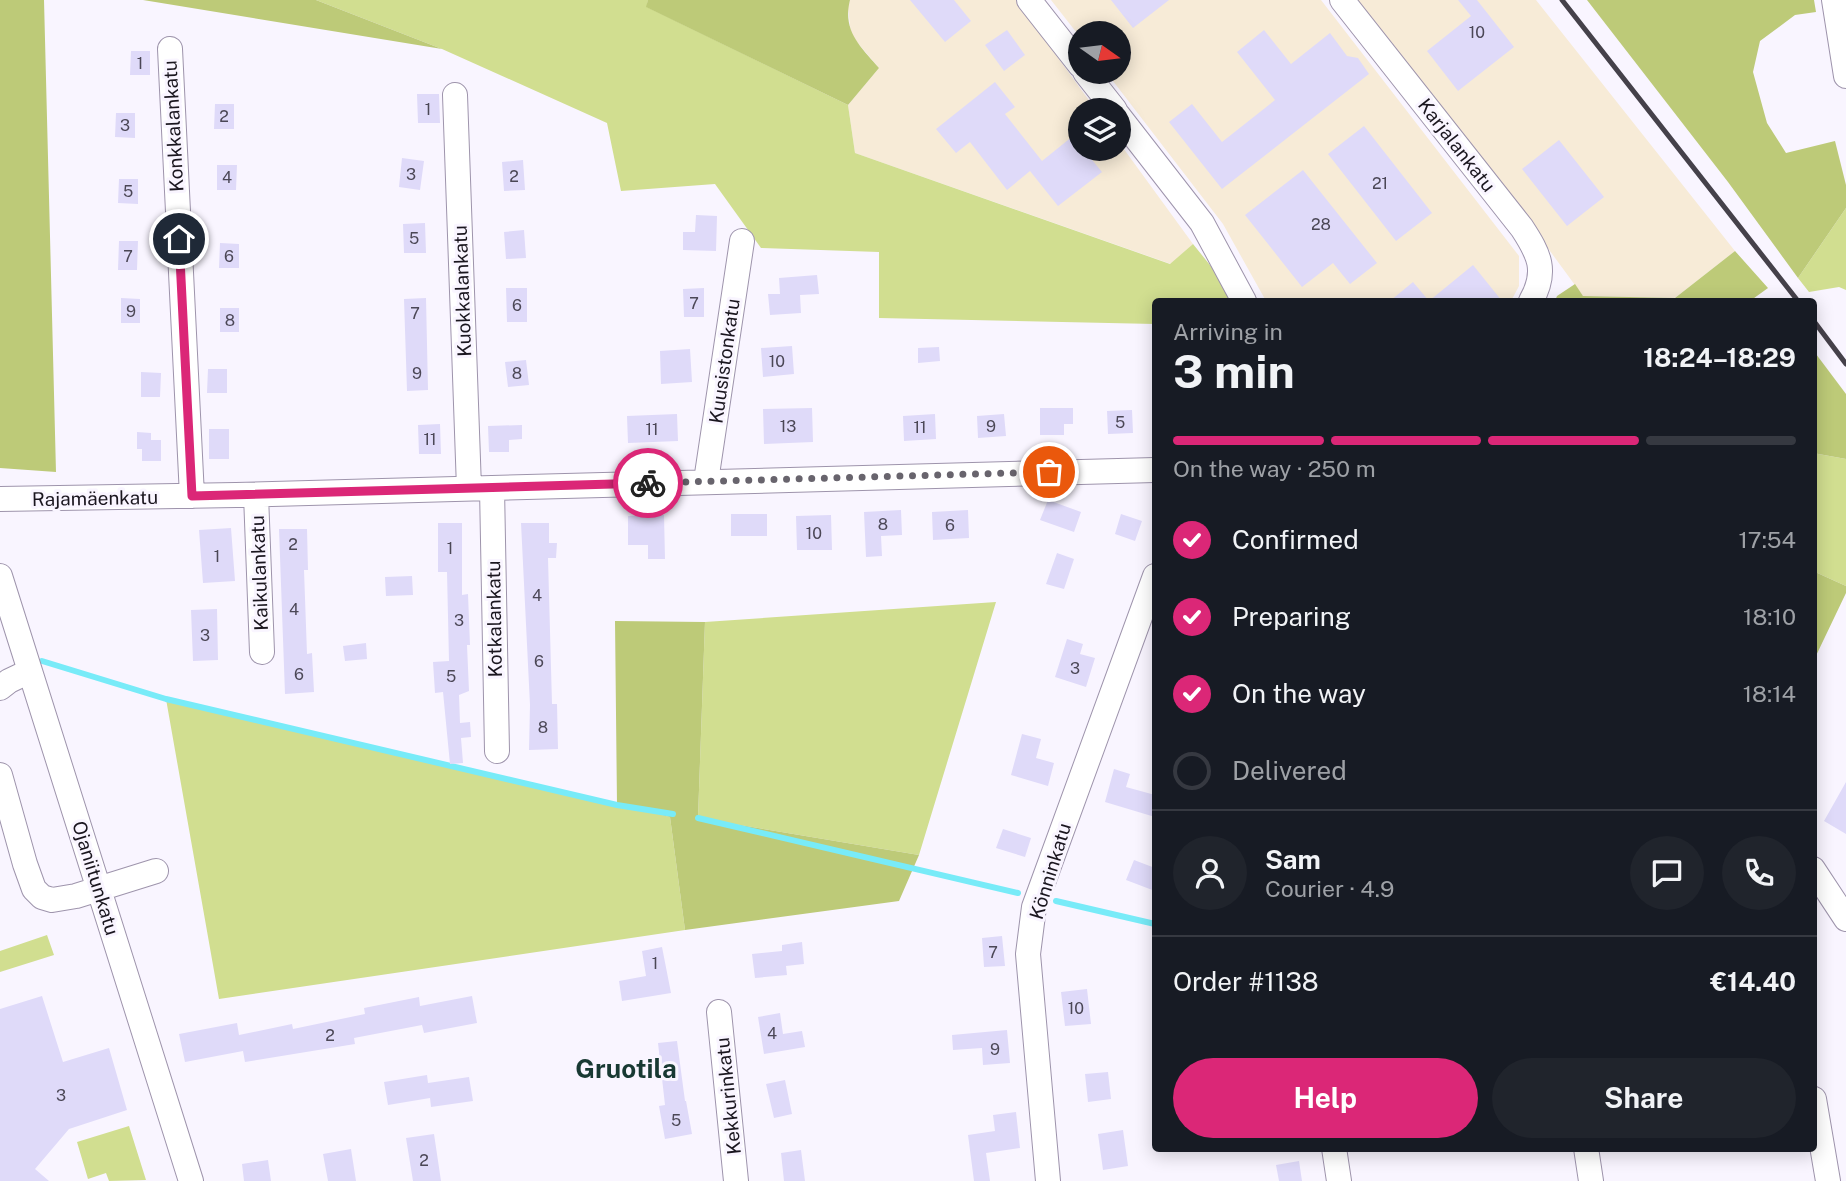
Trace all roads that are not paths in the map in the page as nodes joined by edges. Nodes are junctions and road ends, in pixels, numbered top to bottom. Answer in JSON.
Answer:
{"nodes":[{"id":1,"x":1029,"y":0,"type":"edge"},
{"id":2,"x":1342,"y":0,"type":"edge"},
{"id":3,"x":1834,"y":0,"type":"edge"},
{"id":4,"x":170,"y":49,"type":"dead end"},
{"id":5,"x":1068,"y":50,"type":"edge"},
{"id":6,"x":1846,"y":76,"type":"edge"},
{"id":7,"x":1094,"y":84,"type":"edge"},
{"id":8,"x":455,"y":95,"type":"dead end"},
{"id":9,"x":1106,"y":98,"type":"edge"},
{"id":10,"x":1131,"y":132,"type":"edge"},
{"id":11,"x":742,"y":241,"type":"dead end"},
{"id":12,"x":1242,"y":298,"type":"edge"},
{"id":13,"x":1532,"y":298,"type":"edge"},
{"id":14,"x":1152,"y":470,"type":"edge"},
{"id":15,"x":706,"y":481,"type":"junction"},
{"id":16,"x":480,"y":488,"type":"junction"},
{"id":17,"x":256,"y":495,"type":"junction"},
{"id":18,"x":192,"y":496,"type":"junction"},
{"id":19,"x":0,"y":499,"type":"edge"},
{"id":20,"x":0,"y":576,"type":"edge"},
{"id":21,"x":1152,"y":584,"type":"edge"},
{"id":22,"x":262,"y":652,"type":"dead end"},
{"id":23,"x":30,"y":671,"type":"junction"},
{"id":24,"x":0,"y":688,"type":"edge"},
{"id":25,"x":497,"y":751,"type":"dead end"},
{"id":26,"x":0,"y":775,"type":"edge"},
{"id":27,"x":156,"y":871,"type":"dead end"},
{"id":28,"x":1817,"y":875,"type":"edge"},
{"id":29,"x":99,"y":889,"type":"junction"},
{"id":30,"x":1846,"y":919,"type":"edge"},
{"id":31,"x":719,"y":1012,"type":"dead end"},
{"id":32,"x":1817,"y":1116,"type":"edge"},
{"id":33,"x":1335,"y":1152,"type":"edge"},
{"id":34,"x":1587,"y":1152,"type":"edge"},
{"id":35,"x":191,"y":1181,"type":"edge"},
{"id":36,"x":736,"y":1181,"type":"edge"},
{"id":37,"x":1048,"y":1181,"type":"edge"},
{"id":38,"x":1339,"y":1181,"type":"edge"},
{"id":39,"x":1591,"y":1181,"type":"edge"},
{"id":40,"x":1828,"y":1181,"type":"edge"}],
"edges":[{"from":1,"to":5,"type":"street"},
{"from":2,"to":13,"type":"street","name":"Karjalankatu"},
{"from":3,"to":6,"type":"street"},
{"from":4,"to":18,"type":"street","name":"Konkkalankatu"},
{"from":7,"to":9,"type":"street"},
{"from":8,"to":16,"type":"street","name":"Kuokkalankatu"},
{"from":10,"to":12,"type":"street"},
{"from":11,"to":15,"type":"street","name":"Kuusistonkatu"},
{"from":14,"to":15,"type":"street","name":"Rajamäenkatu"},
{"from":15,"to":16,"type":"street","name":"Rajamäenkatu"},
{"from":16,"to":17,"type":"street","name":"Rajamäenkatu"},
{"from":16,"to":25,"type":"street","name":"Kotkalankatu"},
{"from":17,"to":18,"type":"street","name":"Rajamäenkatu"},
{"from":17,"to":22,"type":"street","name":"Kaikulankatu"},
{"from":18,"to":19,"type":"street","name":"Rajamäenkatu"},
{"from":20,"to":23,"type":"street","name":"Ojaniitunkatu"},
{"from":21,"to":37,"type":"street","name":"Könninkatu"},
{"from":23,"to":24,"type":"street"},
{"from":23,"to":29,"type":"street","name":"Ojaniitunkatu"},
{"from":26,"to":29,"type":"street"},
{"from":27,"to":29,"type":"street"},
{"from":28,"to":30,"type":"street"},
{"from":29,"to":35,"type":"street","name":"Ojaniitunkatu"},
{"from":31,"to":36,"type":"street","name":"Kekkurinkatu"},
{"from":32,"to":40,"type":"street"},
{"from":33,"to":38,"type":"street"},
{"from":34,"to":39,"type":"street"}]}
